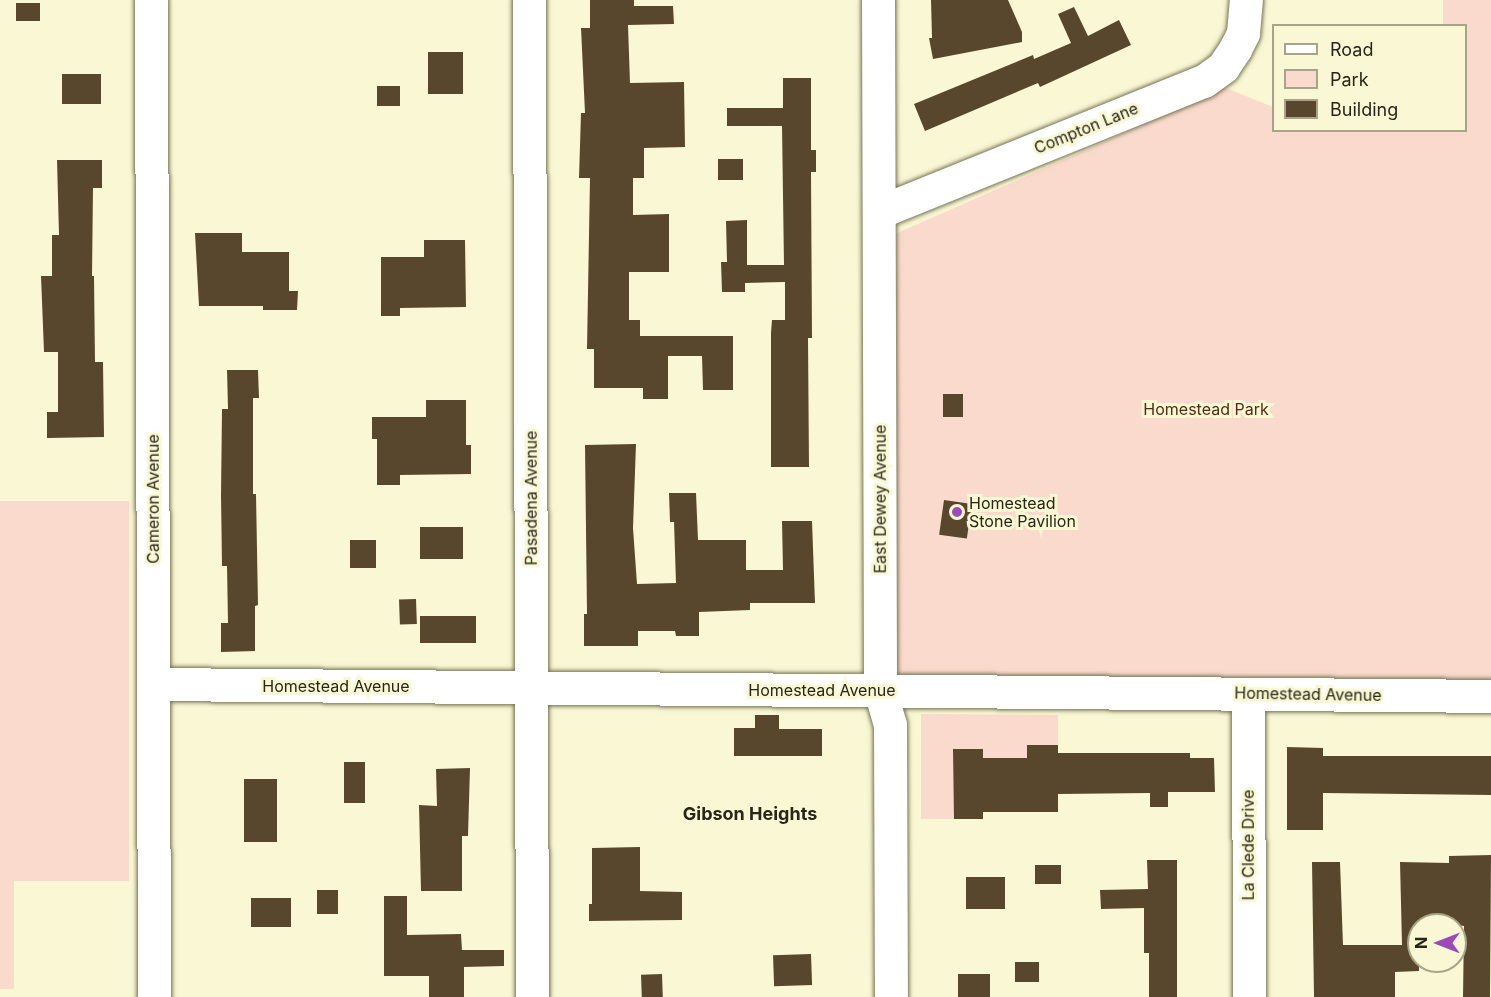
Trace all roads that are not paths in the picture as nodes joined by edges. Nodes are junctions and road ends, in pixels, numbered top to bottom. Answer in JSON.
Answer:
{"nodes":[{"id":1,"x":151,"y":0,"type":"edge"},
{"id":2,"x":529,"y":0,"type":"edge"},
{"id":3,"x":878,"y":0,"type":"edge"},
{"id":4,"x":1246,"y":0,"type":"edge"},
{"id":5,"x":879,"y":212,"type":"junction"},
{"id":6,"x":153,"y":684,"type":"junction"},
{"id":7,"x":531,"y":687,"type":"junction"},
{"id":8,"x":880,"y":690,"type":"junction"},
{"id":9,"x":1248,"y":694,"type":"junction"},
{"id":10,"x":1491,"y":696,"type":"edge"},
{"id":11,"x":154,"y":997,"type":"edge"},
{"id":12,"x":532,"y":997,"type":"edge"},
{"id":13,"x":891,"y":997,"type":"edge"},
{"id":14,"x":1249,"y":997,"type":"edge"}],
"edges":[{"from":1,"to":6,"type":"street","name":"Cameron Avenue"},
{"from":2,"to":7,"type":"street","name":"Pasadena Avenue"},
{"from":3,"to":5,"type":"street","name":"East Dewey Avenue"},
{"from":4,"to":5,"type":"street","name":"Compton Lane"},
{"from":5,"to":8,"type":"street","name":"East Dewey Avenue"},
{"from":6,"to":7,"type":"street","name":"Homestead Avenue"},
{"from":6,"to":11,"type":"street","name":"Cameron Avenue"},
{"from":7,"to":8,"type":"street","name":"Homestead Avenue"},
{"from":7,"to":12,"type":"street","name":"Pasadena Avenue"},
{"from":8,"to":9,"type":"street","name":"Homestead Avenue"},
{"from":8,"to":13,"type":"street","name":"East Dewey Avenue"},
{"from":9,"to":10,"type":"street","name":"Homestead Avenue"},
{"from":9,"to":14,"type":"street","name":"La Clede Drive"}]}
